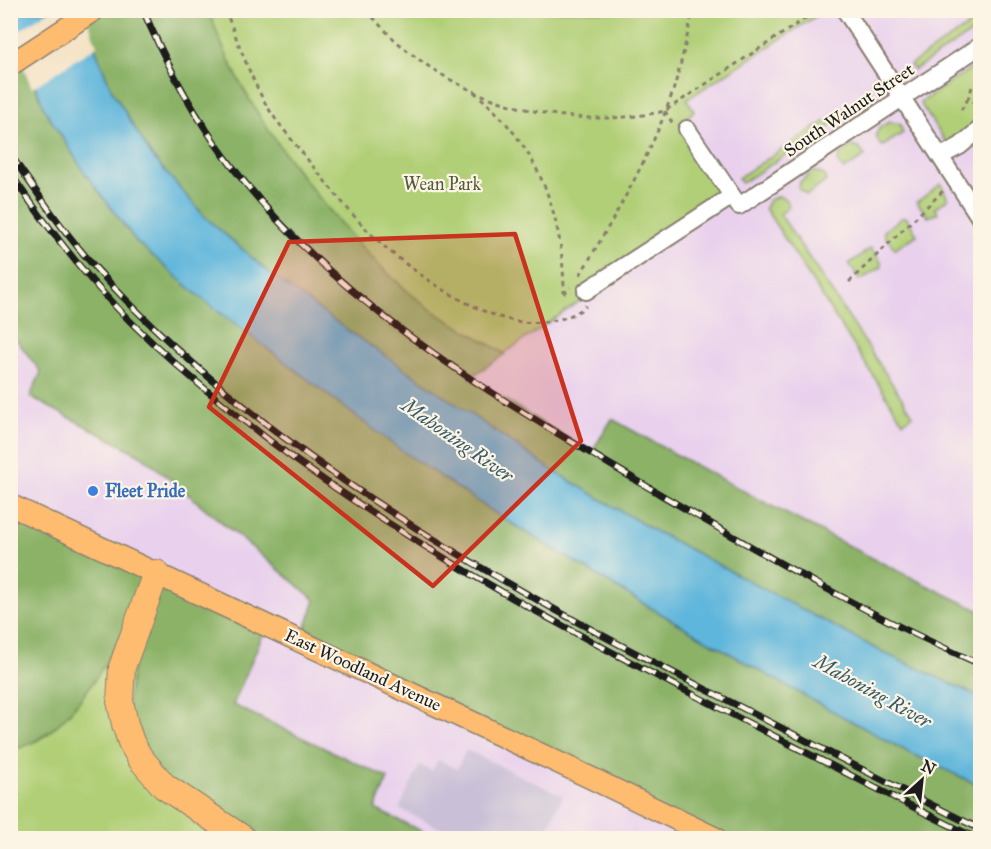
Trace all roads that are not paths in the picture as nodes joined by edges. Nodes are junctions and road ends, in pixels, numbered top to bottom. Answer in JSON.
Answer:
{"nodes":[{"id":1,"x":94,"y":10,"type":"edge"},
{"id":2,"x":845,"y":10,"type":"edge"},
{"id":3,"x":981,"y":46,"type":"edge"},
{"id":4,"x":10,"y":65,"type":"edge"},
{"id":5,"x":902,"y":98,"type":"junction"},
{"id":6,"x":682,"y":129,"type":"road end"},
{"id":7,"x":981,"y":129,"type":"edge"},
{"id":8,"x":941,"y":156,"type":"junction"},
{"id":9,"x":736,"y":201,"type":"junction"},
{"id":10,"x":981,"y":218,"type":"edge"},
{"id":11,"x":584,"y":293,"type":"road end"},
{"id":12,"x":10,"y":505,"type":"edge"},
{"id":13,"x":156,"y":573,"type":"junction"},
{"id":14,"x":242,"y":838,"type":"edge"},
{"id":15,"x":715,"y":838,"type":"edge"}],
"edges":[{"from":1,"to":4,"type":"main road"},
{"from":2,"to":5,"type":"street"},
{"from":3,"to":5,"type":"street","name":"South Walnut Street"},
{"from":5,"to":8,"type":"street"},
{"from":5,"to":9,"type":"street","name":"South Walnut Street"},
{"from":6,"to":9,"type":"street"},
{"from":7,"to":8,"type":"street"},
{"from":8,"to":10,"type":"street"},
{"from":9,"to":11,"type":"street","name":"South Walnut Street"},
{"from":12,"to":13,"type":"main road","name":"East Woodland Avenue"},
{"from":13,"to":14,"type":"highway"},
{"from":13,"to":15,"type":"main road","name":"East Woodland Avenue"}]}
